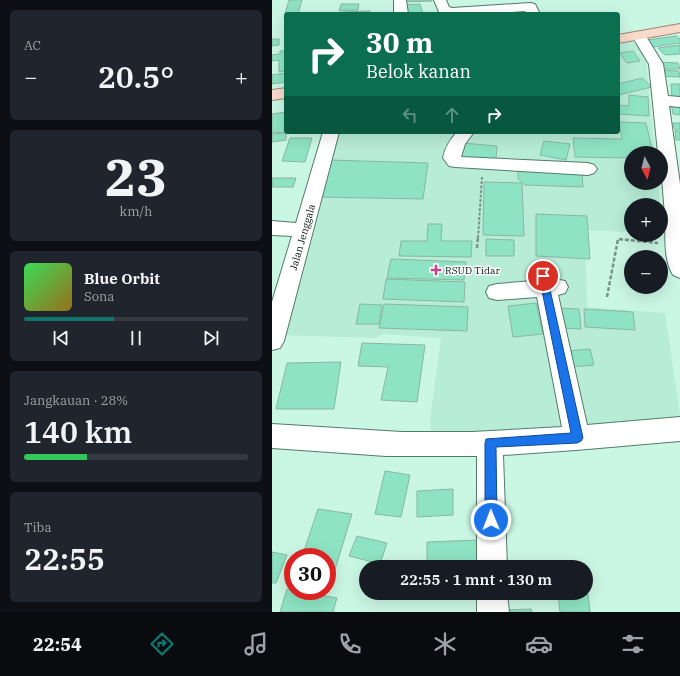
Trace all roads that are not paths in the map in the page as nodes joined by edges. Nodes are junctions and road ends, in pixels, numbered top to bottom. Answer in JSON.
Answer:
{"nodes":[{"id":1,"x":400,"y":0,"type":"edge"},
{"id":2,"x":440,"y":0,"type":"edge"},
{"id":3,"x":530,"y":7,"type":"edge"},
{"id":4,"x":401,"y":12,"type":"edge"},
{"id":5,"x":680,"y":28,"type":"edge"},
{"id":6,"x":639,"y":36,"type":"junction"},
{"id":7,"x":620,"y":39,"type":"edge"},
{"id":8,"x":284,"y":93,"type":"edge"},
{"id":9,"x":272,"y":95,"type":"edge"},
{"id":10,"x":660,"y":100,"type":"junction"},
{"id":11,"x":680,"y":102,"type":"edge"},
{"id":12,"x":330,"y":134,"type":"edge"},
{"id":13,"x":464,"y":134,"type":"edge"},
{"id":14,"x":588,"y":170,"type":"dead end"},
{"id":15,"x":674,"y":172,"type":"edge"},
{"id":16,"x":272,"y":228,"type":"edge"},
{"id":17,"x":304,"y":230,"type":"junction"},
{"id":18,"x":680,"y":270,"type":"edge"},
{"id":19,"x":497,"y":292,"type":"dead end"},
{"id":20,"x":272,"y":341,"type":"edge"},
{"id":21,"x":680,"y":429,"type":"edge"},
{"id":22,"x":272,"y":436,"type":"edge"},
{"id":23,"x":577,"y":438,"type":"junction"},
{"id":24,"x":490,"y":443,"type":"junction"},
{"id":25,"x":492,"y":560,"type":"edge"},
{"id":26,"x":492,"y":600,"type":"edge"},
{"id":27,"x":493,"y":612,"type":"edge"}],
"edges":[{"from":1,"to":4,"type":"street"},
{"from":2,"to":3,"type":"street"},
{"from":5,"to":6,"type":"main road"},
{"from":6,"to":7,"type":"main road"},
{"from":6,"to":10,"type":"street"},
{"from":8,"to":9,"type":"main road"},
{"from":10,"to":11,"type":"street"},
{"from":10,"to":15,"type":"street"},
{"from":12,"to":17,"type":"street","name":"Jalan Jenggala"},
{"from":13,"to":14,"type":"street"},
{"from":15,"to":18,"type":"street"},
{"from":16,"to":17,"type":"street"},
{"from":17,"to":20,"type":"street","name":"Jalan Jenggala"},
{"from":19,"to":23,"type":"street"},
{"from":21,"to":23,"type":"street"},
{"from":22,"to":24,"type":"street"},
{"from":23,"to":24,"type":"street"},
{"from":24,"to":25,"type":"street"},
{"from":26,"to":27,"type":"street"}]}
